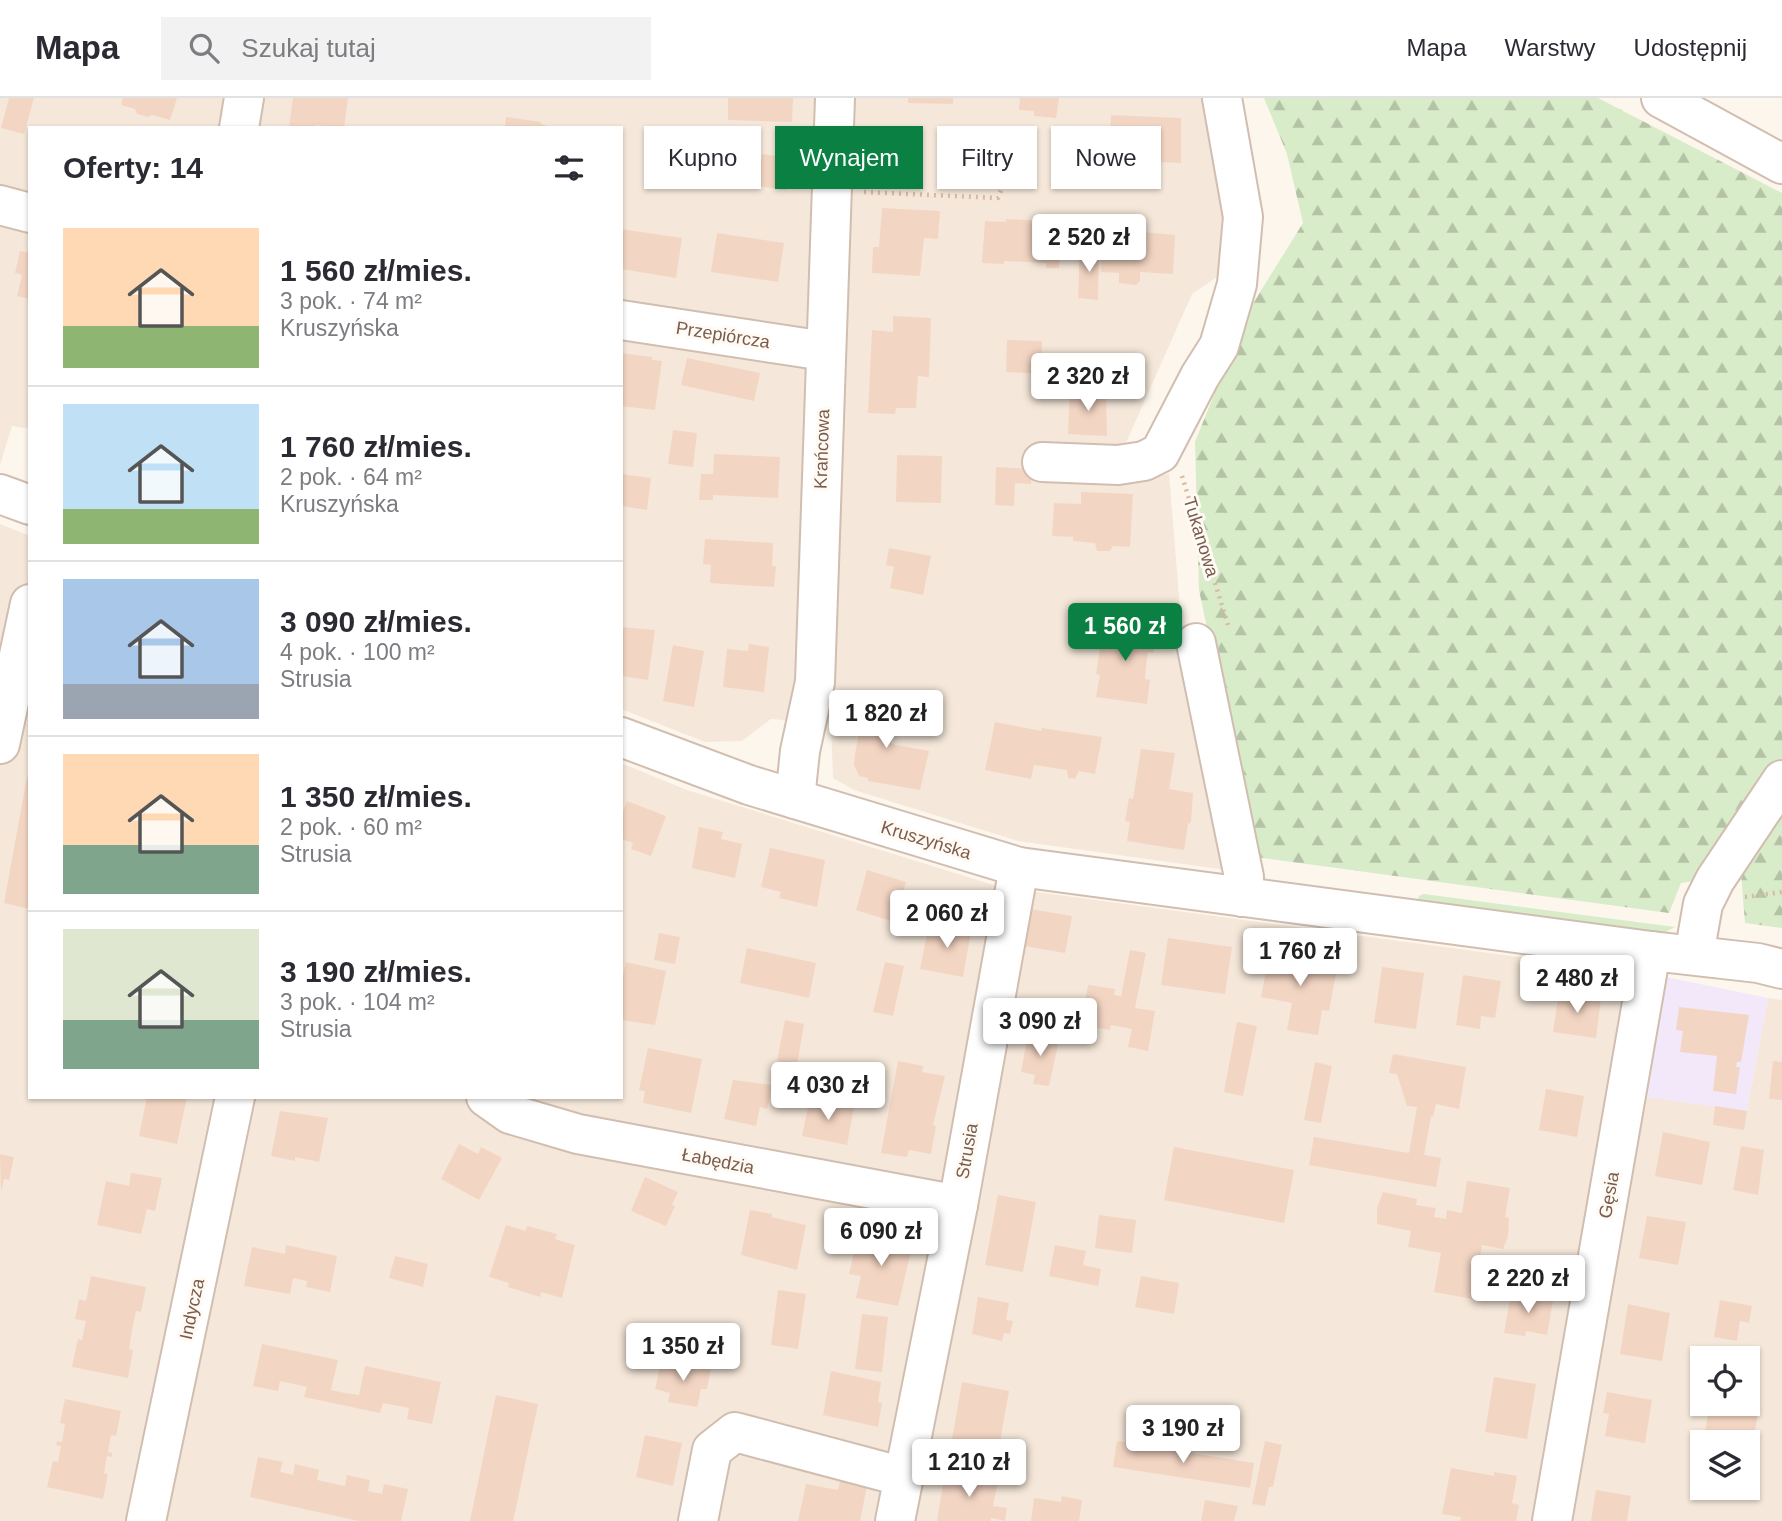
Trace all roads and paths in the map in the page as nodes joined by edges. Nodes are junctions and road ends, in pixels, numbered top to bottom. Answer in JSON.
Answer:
{"nodes":[{"id":1,"x":244,"y":98,"type":"edge"},
{"id":2,"x":835,"y":98,"type":"edge"},
{"id":3,"x":1222,"y":98,"type":"edge"},
{"id":4,"x":1661,"y":98,"type":"edge"},
{"id":5,"x":239,"y":126,"type":"edge"},
{"id":6,"x":1782,"y":164,"type":"edge"},
{"id":7,"x":1002,"y":189,"type":"edge"},
{"id":8,"x":831,"y":191,"type":"junction"},
{"id":9,"x":0,"y":205,"type":"edge"},
{"id":10,"x":28,"y":212,"type":"edge"},
{"id":11,"x":623,"y":320,"type":"edge"},
{"id":12,"x":825,"y":351,"type":"junction"},
{"id":13,"x":1160,"y":453,"type":"junction"},
{"id":14,"x":1042,"y":462,"type":"dead end"},
{"id":15,"x":0,"y":494,"type":"edge"},
{"id":16,"x":28,"y":504,"type":"edge"},
{"id":17,"x":28,"y":613,"type":"edge"},
{"id":18,"x":1196,"y":643,"type":"joint"},
{"id":19,"x":623,"y":738,"type":"edge"},
{"id":20,"x":0,"y":744,"type":"edge"},
{"id":21,"x":1782,"y":780,"type":"edge"},
{"id":22,"x":795,"y":799,"type":"junction"},
{"id":23,"x":1019,"y":867,"type":"junction"},
{"id":24,"x":1242,"y":897,"type":"junction"},
{"id":25,"x":1651,"y":951,"type":"junction"},
{"id":26,"x":1694,"y":955,"type":"junction"},
{"id":27,"x":1782,"y":969,"type":"edge"},
{"id":28,"x":235,"y":1099,"type":"edge"},
{"id":29,"x":489,"y":1099,"type":"edge"},
{"id":30,"x":958,"y":1205,"type":"junction"},
{"id":31,"x":904,"y":1477,"type":"junction"},
{"id":32,"x":146,"y":1521,"type":"edge"},
{"id":33,"x":698,"y":1521,"type":"edge"},
{"id":34,"x":895,"y":1521,"type":"edge"},
{"id":35,"x":1552,"y":1521,"type":"edge"}],
"edges":[{"from":1,"to":5,"type":"street"},
{"from":2,"to":8,"type":"street","name":"Krańcowa"},
{"from":3,"to":13,"type":"street"},
{"from":4,"to":6,"type":"street"},
{"from":7,"to":8,"type":"path"},
{"from":8,"to":12,"type":"street","name":"Krańcowa"},
{"from":9,"to":10,"type":"street"},
{"from":11,"to":12,"type":"street","name":"Przepiórcza"},
{"from":12,"to":22,"type":"street","name":"Krańcowa"},
{"from":13,"to":14,"type":"street"},
{"from":13,"to":18,"type":"path","name":"Tukanowa"},
{"from":15,"to":16,"type":"street"},
{"from":17,"to":20,"type":"street"},
{"from":18,"to":24,"type":"street"},
{"from":19,"to":22,"type":"street","name":"Kruszyńska"},
{"from":21,"to":26,"type":"street"},
{"from":22,"to":23,"type":"street","name":"Kruszyńska"},
{"from":23,"to":24,"type":"street","name":"Kruszyńska"},
{"from":23,"to":30,"type":"street","name":"Strusia"},
{"from":24,"to":25,"type":"street","name":"Kruszyńska"},
{"from":25,"to":26,"type":"street","name":"Kruszyńska"},
{"from":25,"to":35,"type":"street","name":"Gęsia"},
{"from":26,"to":27,"type":"street","name":"Kruszyńska"},
{"from":28,"to":32,"type":"street","name":"Indycza"},
{"from":29,"to":30,"type":"street","name":"Łabędzia"},
{"from":30,"to":31,"type":"street","name":"Strusia"},
{"from":31,"to":33,"type":"street"},
{"from":31,"to":34,"type":"street","name":"Strusia"}]}
